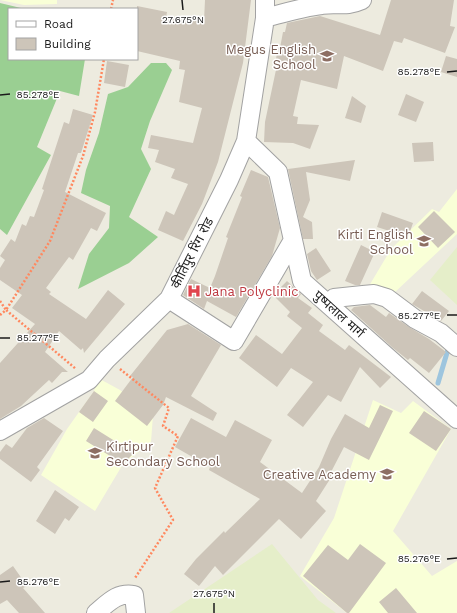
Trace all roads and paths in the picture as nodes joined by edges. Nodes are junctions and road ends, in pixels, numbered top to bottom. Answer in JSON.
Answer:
{"nodes":[{"id":1,"x":265,"y":0,"type":"edge"},
{"id":2,"x":362,"y":0,"type":"edge"},
{"id":3,"x":265,"y":18,"type":"junction"},
{"id":4,"x":104,"y":60,"type":"edge"},
{"id":5,"x":246,"y":141,"type":"junction"},
{"id":6,"x":293,"y":240,"type":"junction"},
{"id":7,"x":169,"y":300,"type":"junction"},
{"id":8,"x":0,"y":301,"type":"edge"},
{"id":9,"x":328,"y":304,"type":"junction"},
{"id":10,"x":6,"y":310,"type":"junction"},
{"id":11,"x":0,"y":315,"type":"edge"},
{"id":12,"x":457,"y":347,"type":"edge"},
{"id":13,"x":107,"y":359,"type":"junction"},
{"id":14,"x":89,"y":380,"type":"junction"},
{"id":15,"x":457,"y":419,"type":"edge"},
{"id":16,"x":0,"y":431,"type":"edge"},
{"id":17,"x":124,"y":594,"type":"junction"},
{"id":18,"x":96,"y":613,"type":"edge"},
{"id":19,"x":136,"y":613,"type":"edge"}],
"edges":[{"from":1,"to":3,"type":"street","name":"कीर्तिपुर रिंग रोड"},
{"from":2,"to":3,"type":"street"},
{"from":3,"to":5,"type":"street","name":"कीर्तिपुर रिंग रोड"},
{"from":4,"to":10,"type":"path"},
{"from":5,"to":6,"type":"street","name":"पुष्पलाल मार्ग"},
{"from":5,"to":7,"type":"street","name":"कीर्तिपुर रिंग रोड"},
{"from":6,"to":7,"type":"street"},
{"from":6,"to":9,"type":"street","name":"पुष्पलाल मार्ग"},
{"from":7,"to":13,"type":"street","name":"कीर्तिपुर रिंग रोड"},
{"from":8,"to":10,"type":"path"},
{"from":9,"to":12,"type":"street"},
{"from":9,"to":15,"type":"street","name":"पुष्पलाल मार्ग"},
{"from":10,"to":11,"type":"path"},
{"from":10,"to":14,"type":"path"},
{"from":13,"to":14,"type":"street","name":"कीर्तिपुर रिंग रोड"},
{"from":13,"to":17,"type":"path"},
{"from":14,"to":16,"type":"street","name":"कीर्तिपुर रिंग रोड"},
{"from":17,"to":18,"type":"street"},
{"from":17,"to":19,"type":"street"}]}
